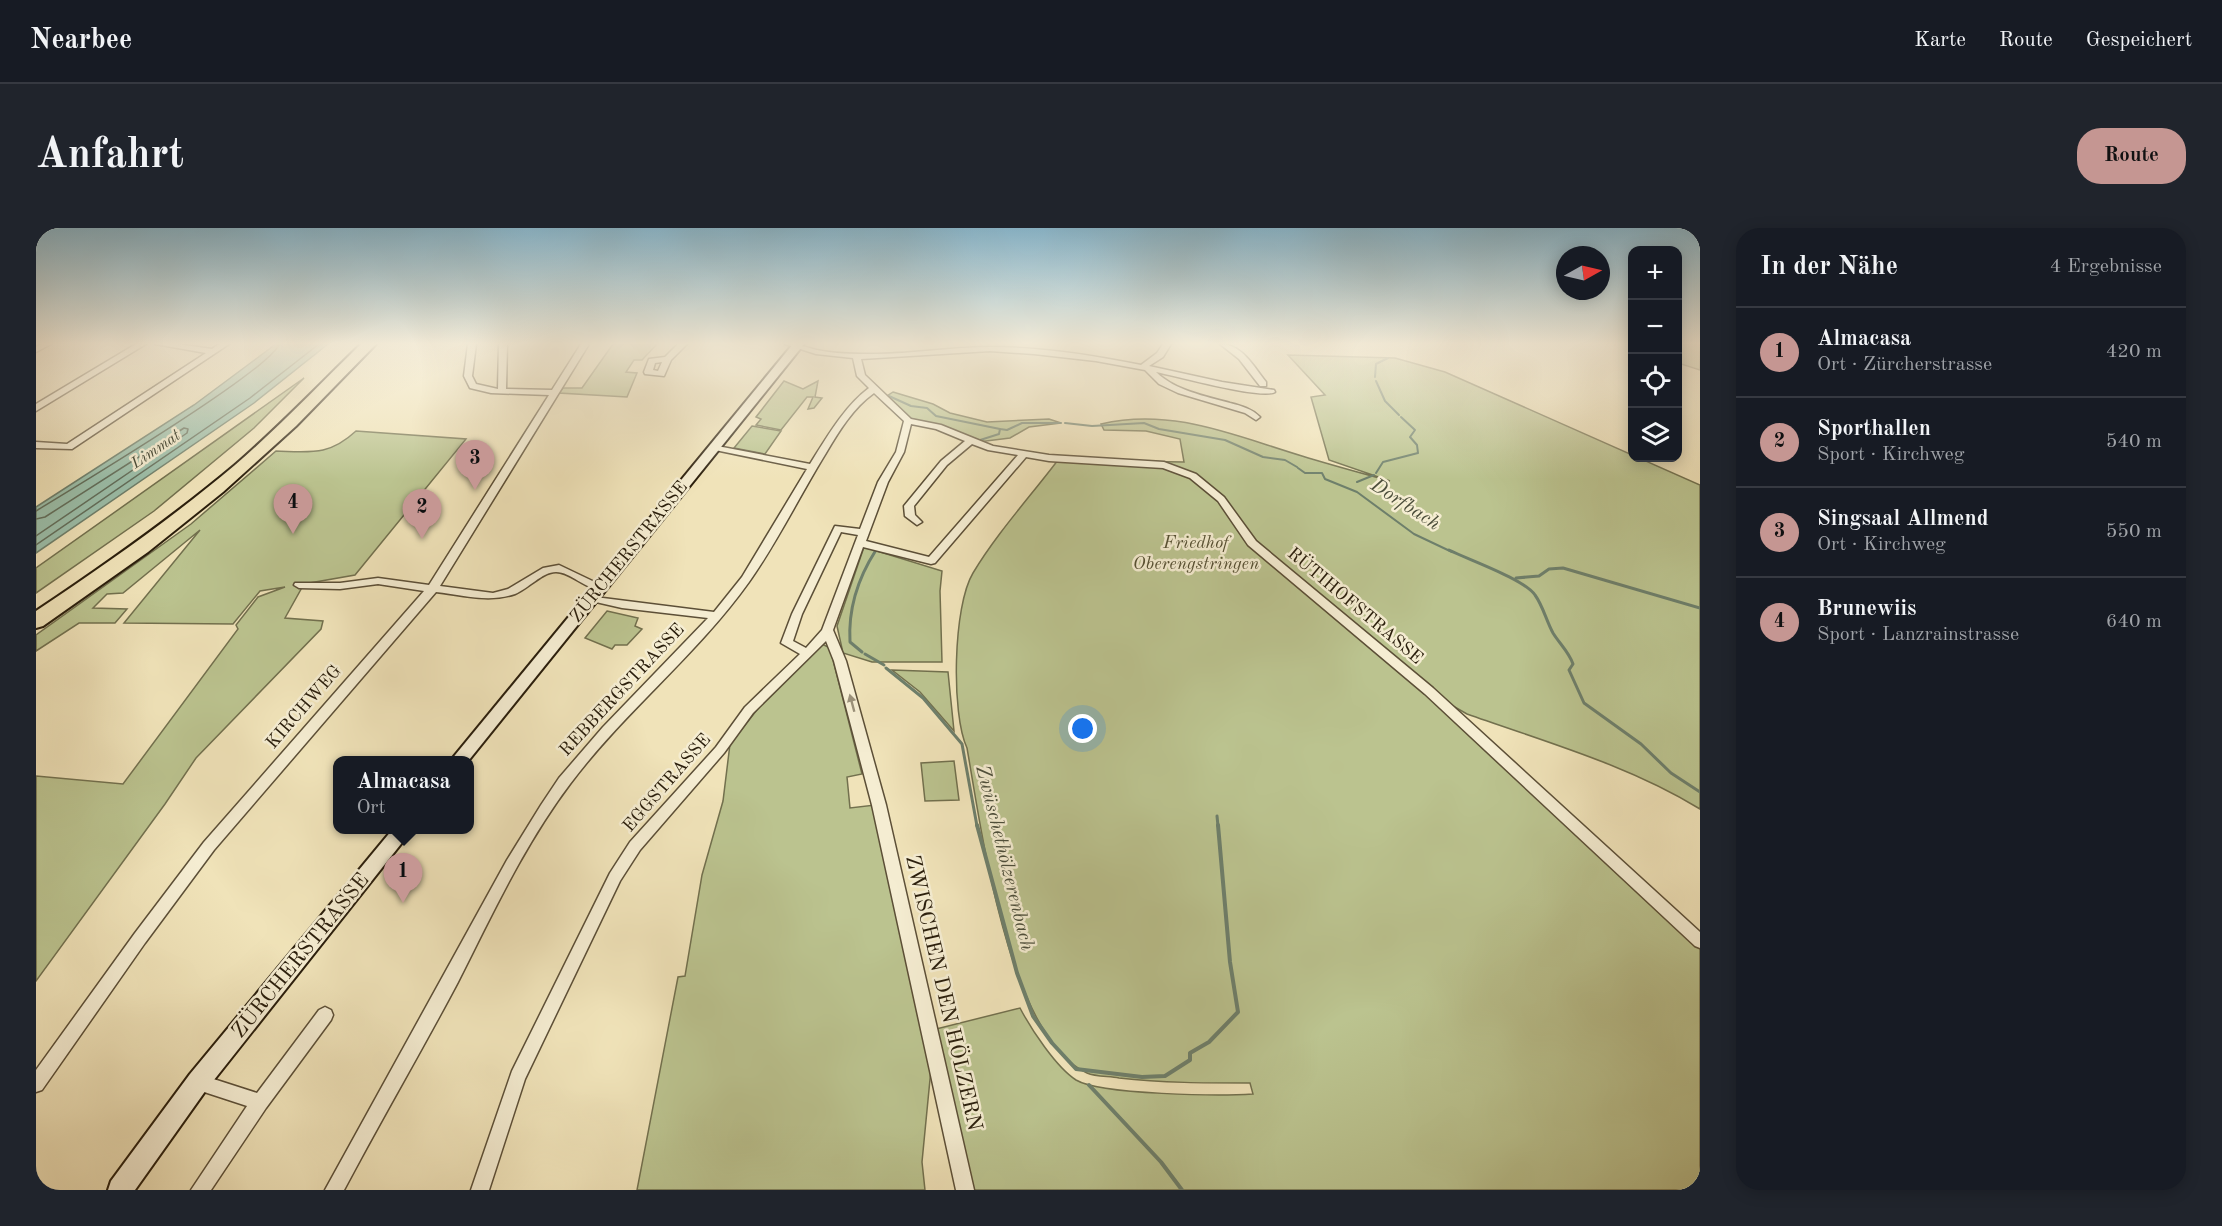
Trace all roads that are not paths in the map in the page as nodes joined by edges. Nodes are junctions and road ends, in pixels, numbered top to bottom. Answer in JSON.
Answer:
{"nodes":[{"id":1,"x":68,"y":389,"type":"edge"},
{"id":2,"x":157,"y":389,"type":"edge"},
{"id":3,"x":311,"y":389,"type":"edge"},
{"id":4,"x":324,"y":389,"type":"edge"},
{"id":5,"x":483,"y":389,"type":"edge"},
{"id":6,"x":558,"y":389,"type":"edge"},
{"id":7,"x":761,"y":389,"type":"edge"},
{"id":8,"x":1176,"y":389,"type":"edge"},
{"id":9,"x":1242,"y":389,"type":"edge"},
{"id":10,"x":872,"y":390,"type":"joint"},
{"id":11,"x":502,"y":391,"type":"joint"},
{"id":12,"x":1271,"y":392,"type":"dead end"},
{"id":13,"x":555,"y":393,"type":"junction"},
{"id":14,"x":36,"y":408,"type":"edge"},
{"id":15,"x":1256,"y":417,"type":"dead end"},
{"id":16,"x":908,"y":420,"type":"junction"},
{"id":17,"x":970,"y":441,"type":"junction"},
{"id":18,"x":36,"y":445,"type":"edge"},
{"id":19,"x":715,"y":447,"type":"junction"},
{"id":20,"x":1024,"y":454,"type":"junction"},
{"id":21,"x":812,"y":467,"type":"junction"},
{"id":22,"x":917,"y":522,"type":"dead end"},
{"id":23,"x":862,"y":538,"type":"junction"},
{"id":24,"x":299,"y":585,"type":"dead end"},
{"id":25,"x":433,"y":588,"type":"junction"},
{"id":26,"x":596,"y":593,"type":"junction"},
{"id":27,"x":36,"y":605,"type":"edge"},
{"id":28,"x":716,"y":616,"type":"junction"},
{"id":29,"x":36,"y":621,"type":"edge"},
{"id":30,"x":827,"y":630,"type":"junction"},
{"id":31,"x":807,"y":653,"type":"junction"},
{"id":32,"x":462,"y":756,"type":"edge"},
{"id":33,"x":400,"y":834,"type":"edge"},
{"id":34,"x":1700,"y":941,"type":"edge"},
{"id":35,"x":324,"y":1015,"type":"dead end"},
{"id":36,"x":198,"y":1082,"type":"junction"},
{"id":37,"x":36,"y":1084,"type":"edge"},
{"id":38,"x":260,"y":1102,"type":"junction"},
{"id":39,"x":120,"y":1190,"type":"edge"},
{"id":40,"x":200,"y":1190,"type":"edge"},
{"id":41,"x":334,"y":1190,"type":"edge"},
{"id":42,"x":480,"y":1190,"type":"edge"},
{"id":43,"x":965,"y":1190,"type":"edge"}],
"edges":[{"from":1,"to":14,"type":"street"},
{"from":2,"to":18,"type":"street"},
{"from":3,"to":27,"type":"highway"},
{"from":4,"to":29,"type":"highway"},
{"from":5,"to":11,"type":"street"},
{"from":6,"to":13,"type":"street","name":"KIRCHWEG"},
{"from":7,"to":19,"type":"main road","name":"ZÜRCHERSTRASSE"},
{"from":8,"to":15,"type":"street"},
{"from":9,"to":12,"type":"street"},
{"from":10,"to":16,"type":"street","name":"RÜTIHOFSTRASSE"},
{"from":10,"to":21,"type":"street","name":"REBBERGSTRASSE"},
{"from":11,"to":13,"type":"street"},
{"from":13,"to":25,"type":"street","name":"KIRCHWEG"},
{"from":16,"to":17,"type":"street","name":"RÜTIHOFSTRASSE"},
{"from":16,"to":23,"type":"street","name":"EGGSTRASSE"},
{"from":17,"to":20,"type":"street","name":"RÜTIHOFSTRASSE"},
{"from":17,"to":22,"type":"street"},
{"from":19,"to":21,"type":"street"},
{"from":19,"to":26,"type":"main road","name":"ZÜRCHERSTRASSE"},
{"from":20,"to":23,"type":"street"},
{"from":20,"to":34,"type":"street","name":"RÜTIHOFSTRASSE"},
{"from":21,"to":28,"type":"street","name":"REBBERGSTRASSE"},
{"from":23,"to":30,"type":"street","name":"EGGSTRASSE"},
{"from":23,"to":31,"type":"street"},
{"from":24,"to":25,"type":"street"},
{"from":25,"to":26,"type":"street"},
{"from":25,"to":37,"type":"street","name":"KIRCHWEG"},
{"from":26,"to":28,"type":"street"},
{"from":26,"to":32,"type":"main road","name":"ZÜRCHERSTRASSE"},
{"from":28,"to":41,"type":"street","name":"REBBERGSTRASSE"},
{"from":30,"to":31,"type":"street","name":"EGGSTRASSE"},
{"from":43,"to":30,"type":"street","name":"ZWISCHEN DEN HÖLZERN","one_way":true},
{"from":31,"to":42,"type":"street","name":"EGGSTRASSE"},
{"from":33,"to":36,"type":"main road","name":"ZÜRCHERSTRASSE"},
{"from":35,"to":38,"type":"street"},
{"from":36,"to":38,"type":"street"},
{"from":36,"to":39,"type":"main road","name":"ZÜRCHERSTRASSE"},
{"from":38,"to":40,"type":"street"}]}
